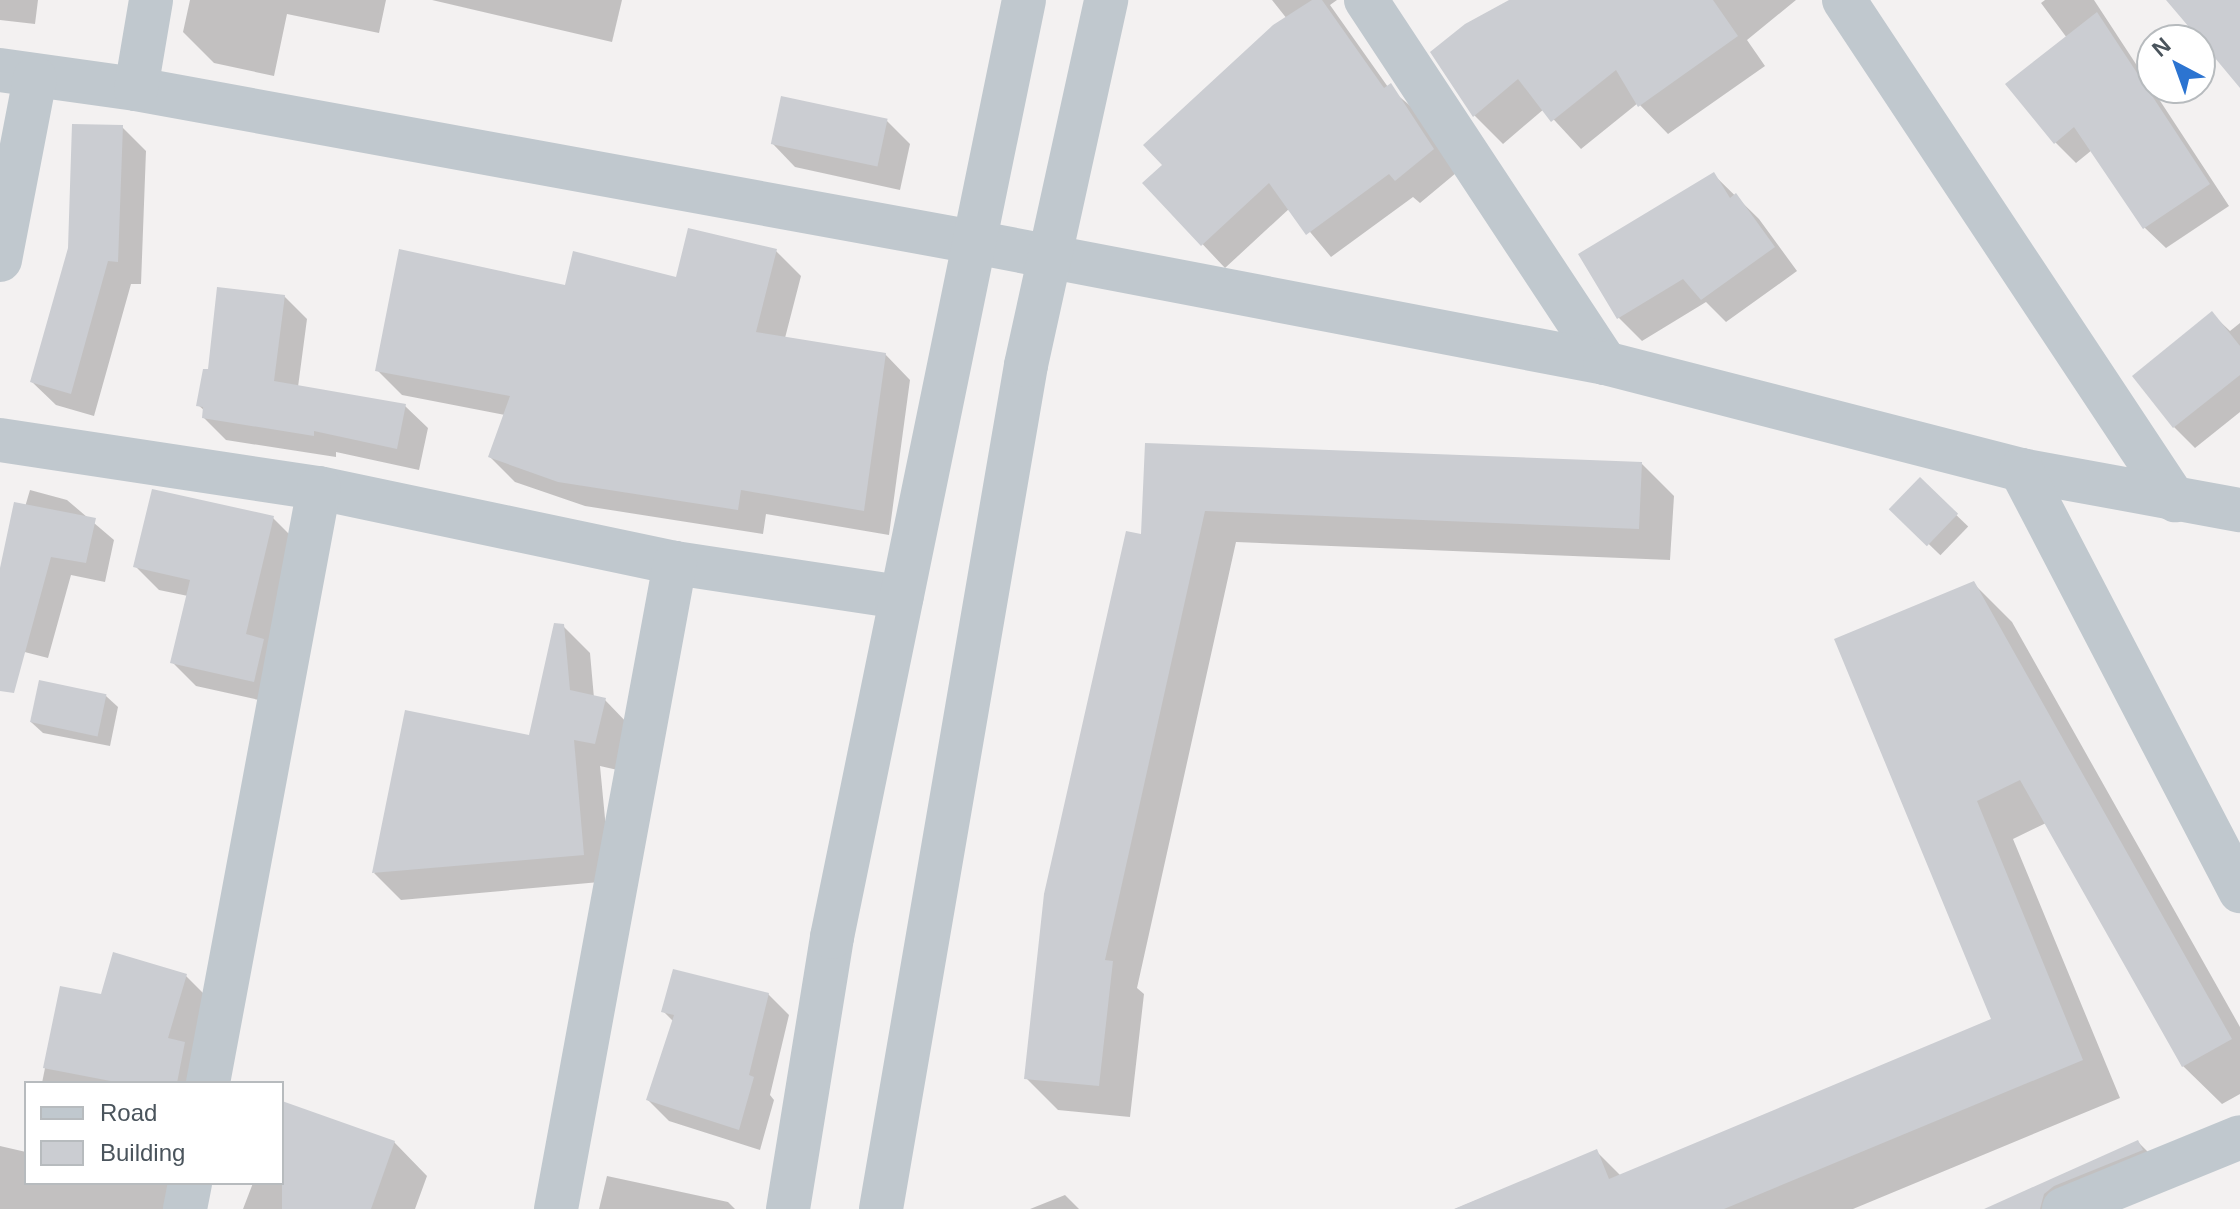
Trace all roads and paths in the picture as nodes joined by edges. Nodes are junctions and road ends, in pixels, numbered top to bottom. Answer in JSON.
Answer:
{"nodes":[{"id":1,"x":151,"y":0,"type":"edge"},
{"id":2,"x":1024,"y":0,"type":"edge"},
{"id":3,"x":1106,"y":0,"type":"edge"},
{"id":4,"x":1366,"y":0,"type":"edge"},
{"id":5,"x":1844,"y":0,"type":"edge"},
{"id":6,"x":18,"y":74,"type":"edge"},
{"id":7,"x":136,"y":89,"type":"junction"},
{"id":8,"x":974,"y":242,"type":"junction"},
{"id":9,"x":1049,"y":256,"type":"junction"},
{"id":10,"x":0,"y":260,"type":"edge"},
{"id":11,"x":1605,"y":363,"type":"junction"},
{"id":12,"x":0,"y":440,"type":"edge"},
{"id":13,"x":2021,"y":470,"type":"junction"},
{"id":14,"x":319,"y":488,"type":"junction"},
{"id":15,"x":2175,"y":500,"type":"junction"},
{"id":16,"x":2240,"y":510,"type":"edge"},
{"id":17,"x":675,"y":563,"type":"junction"},
{"id":18,"x":901,"y":597,"type":"junction"},
{"id":19,"x":2240,"y":891,"type":"edge"},
{"id":20,"x":208,"y":1081,"type":"edge"},
{"id":21,"x":2240,"y":1137,"type":"edge"},
{"id":22,"x":190,"y":1185,"type":"edge"},
{"id":23,"x":185,"y":1209,"type":"edge"},
{"id":24,"x":556,"y":1209,"type":"edge"},
{"id":25,"x":788,"y":1209,"type":"edge"},
{"id":26,"x":881,"y":1209,"type":"edge"},
{"id":27,"x":2064,"y":1209,"type":"edge"}],
"edges":[{"from":1,"to":7,"type":"street"},
{"from":2,"to":8,"type":"street"},
{"from":3,"to":9,"type":"street"},
{"from":4,"to":11,"type":"street"},
{"from":5,"to":15,"type":"street"},
{"from":6,"to":7,"type":"street"},
{"from":6,"to":10,"type":"street"},
{"from":7,"to":8,"type":"street"},
{"from":8,"to":9,"type":"street"},
{"from":8,"to":18,"type":"street"},
{"from":9,"to":11,"type":"street"},
{"from":9,"to":26,"type":"street"},
{"from":11,"to":13,"type":"street"},
{"from":12,"to":14,"type":"street"},
{"from":13,"to":15,"type":"street"},
{"from":13,"to":19,"type":"street"},
{"from":14,"to":17,"type":"street"},
{"from":14,"to":20,"type":"street"},
{"from":15,"to":16,"type":"street"},
{"from":17,"to":18,"type":"street"},
{"from":17,"to":24,"type":"street"},
{"from":18,"to":25,"type":"street"},
{"from":21,"to":27,"type":"street"},
{"from":22,"to":23,"type":"street"}]}
